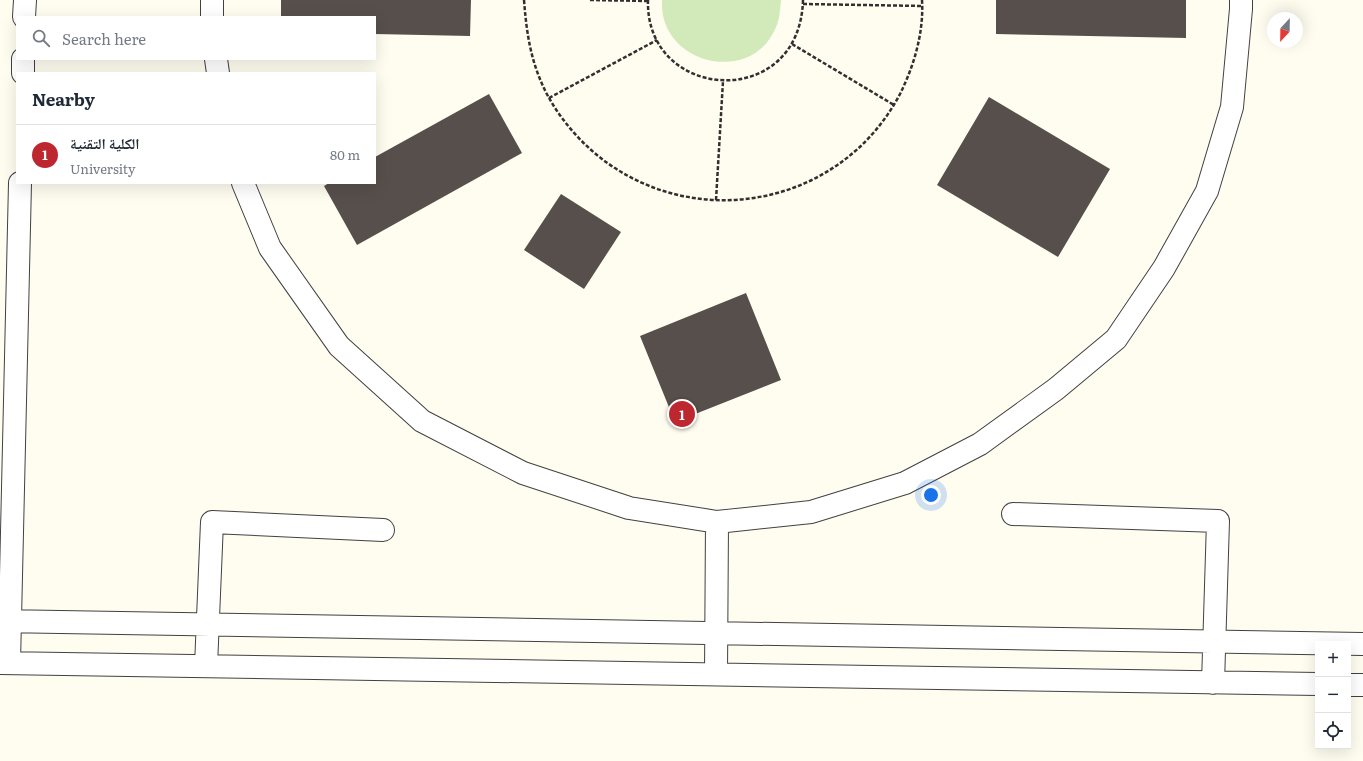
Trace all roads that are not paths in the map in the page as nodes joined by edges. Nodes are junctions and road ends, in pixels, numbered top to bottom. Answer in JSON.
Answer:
{"nodes":[{"id":1,"x":25,"y":0,"type":"edge"},
{"id":2,"x":212,"y":0,"type":"edge"},
{"id":3,"x":1241,"y":0,"type":"edge"},
{"id":4,"x":24,"y":16,"type":"edge"},
{"id":5,"x":212,"y":16,"type":"edge"},
{"id":6,"x":23,"y":60,"type":"edge"},
{"id":7,"x":216,"y":60,"type":"edge"},
{"id":8,"x":23,"y":72,"type":"edge"},
{"id":9,"x":218,"y":72,"type":"edge"},
{"id":10,"x":20,"y":184,"type":"edge"},
{"id":11,"x":243,"y":184,"type":"edge"},
{"id":12,"x":1013,"y":514,"type":"dead end"},
{"id":13,"x":717,"y":522,"type":"junction"},
{"id":14,"x":382,"y":530,"type":"dead end"},
{"id":15,"x":5,"y":622,"type":"edge"},
{"id":16,"x":208,"y":625,"type":"junction"},
{"id":17,"x":717,"y":633,"type":"junction"},
{"id":18,"x":1214,"y":641,"type":"junction"},
{"id":19,"x":1363,"y":644,"type":"edge"},
{"id":20,"x":4,"y":663,"type":"edge"},
{"id":21,"x":206,"y":666,"type":"junction"},
{"id":22,"x":716,"y":674,"type":"junction"},
{"id":23,"x":1213,"y":683,"type":"junction"},
{"id":24,"x":1315,"y":684,"type":"edge"},
{"id":25,"x":1351,"y":685,"type":"edge"},
{"id":26,"x":1363,"y":685,"type":"edge"}],
"edges":[{"from":1,"to":4,"type":"lane"},
{"from":2,"to":5,"type":"lane"},
{"from":3,"to":13,"type":"lane"},
{"from":6,"to":8,"type":"lane"},
{"from":7,"to":9,"type":"lane"},
{"from":10,"to":15,"type":"lane"},
{"from":11,"to":13,"type":"lane"},
{"from":12,"to":18,"type":"lane"},
{"from":13,"to":17,"type":"lane"},
{"from":14,"to":16,"type":"lane"},
{"from":15,"to":16,"type":"lane"},
{"from":15,"to":20,"type":"lane"},
{"from":16,"to":17,"type":"lane"},
{"from":16,"to":21,"type":"lane"},
{"from":17,"to":18,"type":"lane"},
{"from":17,"to":22,"type":"lane"},
{"from":18,"to":19,"type":"lane"},
{"from":18,"to":23,"type":"lane"},
{"from":20,"to":21,"type":"lane"},
{"from":21,"to":22,"type":"lane"},
{"from":22,"to":23,"type":"lane"},
{"from":23,"to":24,"type":"lane"},
{"from":25,"to":26,"type":"lane"}]}
